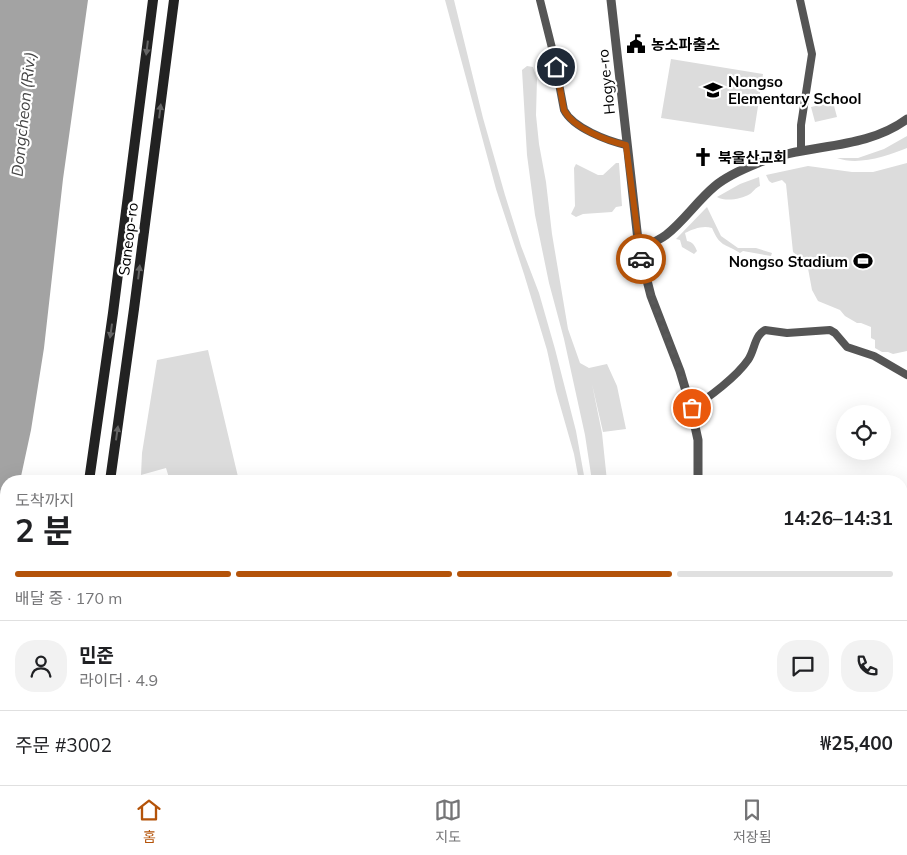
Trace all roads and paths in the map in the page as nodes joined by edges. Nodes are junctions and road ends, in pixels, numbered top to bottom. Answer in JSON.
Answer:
{"nodes":[{"id":1,"x":153,"y":0,"type":"edge"},
{"id":2,"x":174,"y":0,"type":"edge"},
{"id":3,"x":540,"y":0,"type":"edge"},
{"id":4,"x":611,"y":0,"type":"edge"},
{"id":5,"x":800,"y":0,"type":"edge"},
{"id":6,"x":907,"y":119,"type":"edge"},
{"id":7,"x":626,"y":145,"type":"junction"},
{"id":8,"x":801,"y":150,"type":"junction"},
{"id":9,"x":639,"y":249,"type":"junction"},
{"id":10,"x":907,"y":375,"type":"edge"},
{"id":11,"x":692,"y":408,"type":"junction"},
{"id":12,"x":90,"y":475,"type":"edge"},
{"id":13,"x":111,"y":475,"type":"edge"},
{"id":14,"x":698,"y":475,"type":"edge"}],
"edges":[{"from":1,"to":12,"type":"main road","name":"Saneop-ro","one_way":true},
{"from":13,"to":2,"type":"main road","name":"Saneop-ro","one_way":true},
{"from":3,"to":7,"type":"street"},
{"from":4,"to":7,"type":"street","name":"Hogye-ro"},
{"from":5,"to":8,"type":"street"},
{"from":6,"to":8,"type":"street"},
{"from":7,"to":9,"type":"street","name":"Hogye-ro"},
{"from":8,"to":9,"type":"street"},
{"from":9,"to":11,"type":"street","name":"Hogye-ro"},
{"from":10,"to":11,"type":"street"},
{"from":11,"to":14,"type":"street","name":"Hogye-ro"}]}
